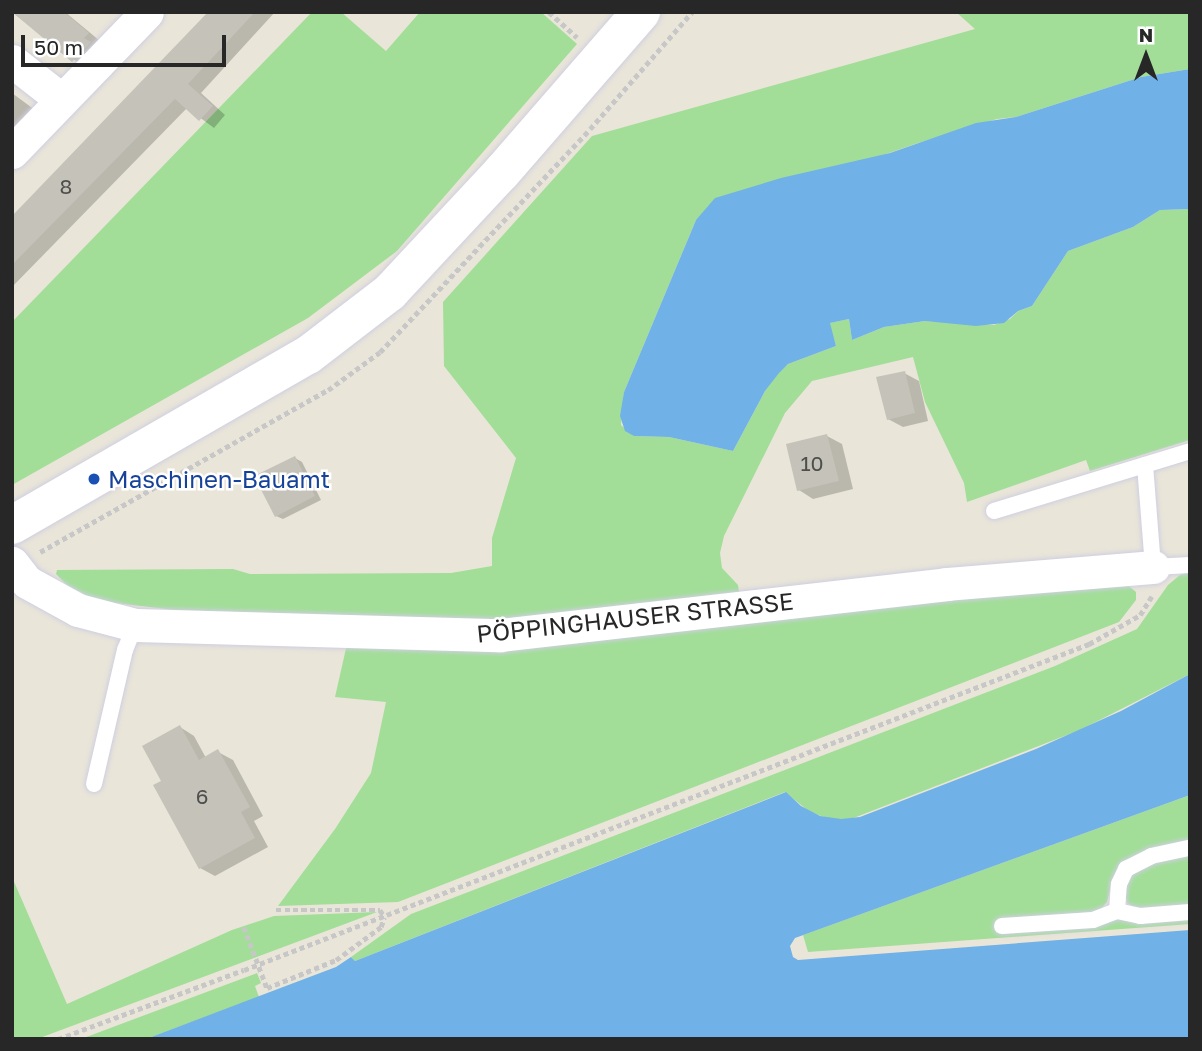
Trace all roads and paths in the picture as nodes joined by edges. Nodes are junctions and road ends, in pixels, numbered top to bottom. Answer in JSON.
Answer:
{"nodes":[{"id":1,"x":147,"y":12,"type":"edge"},
{"id":2,"x":641,"y":12,"type":"edge"},
{"id":3,"x":12,"y":61,"type":"edge"},
{"id":4,"x":62,"y":100,"type":"junction"},
{"id":5,"x":12,"y":152,"type":"edge"},
{"id":6,"x":1190,"y":451,"type":"edge"},
{"id":7,"x":1145,"y":465,"type":"junction"},
{"id":8,"x":994,"y":510,"type":"dead end"},
{"id":9,"x":12,"y":525,"type":"edge"},
{"id":10,"x":12,"y":563,"type":"edge"},
{"id":11,"x":1190,"y":565,"type":"edge"},
{"id":12,"x":1153,"y":567,"type":"junction"},
{"id":13,"x":135,"y":625,"type":"junction"},
{"id":14,"x":94,"y":784,"type":"dead end"},
{"id":15,"x":1190,"y":848,"type":"edge"},
{"id":16,"x":276,"y":910,"type":"dead end"},
{"id":17,"x":1117,"y":911,"type":"junction"},
{"id":18,"x":1190,"y":912,"type":"edge"},
{"id":19,"x":384,"y":916,"type":"junction"},
{"id":20,"x":1002,"y":926,"type":"dead end"},
{"id":21,"x":244,"y":927,"type":"dead end"},
{"id":22,"x":258,"y":965,"type":"junction"},
{"id":23,"x":58,"y":1039,"type":"edge"}],
"edges":[{"from":1,"to":4,"type":"street"},
{"from":2,"to":9,"type":"main road"},
{"from":3,"to":4,"type":"street"},
{"from":4,"to":5,"type":"street"},
{"from":6,"to":7,"type":"lane"},
{"from":7,"to":8,"type":"lane"},
{"from":7,"to":12,"type":"lane"},
{"from":10,"to":13,"type":"street","name":"PÖPPINGHAUSER STRASSE"},
{"from":11,"to":12,"type":"lane","name":"PÖPPINGHAUSER STRASSE"},
{"from":12,"to":13,"type":"street","name":"PÖPPINGHAUSER STRASSE"},
{"from":12,"to":19,"type":"path"},
{"from":13,"to":14,"type":"lane"},
{"from":15,"to":17,"type":"lane"},
{"from":16,"to":19,"type":"path"},
{"from":17,"to":18,"type":"lane"},
{"from":17,"to":20,"type":"lane"},
{"from":19,"to":22,"type":"path"},
{"from":19,"to":22,"type":"path"},
{"from":21,"to":22,"type":"path"},
{"from":22,"to":23,"type":"path"}]}
